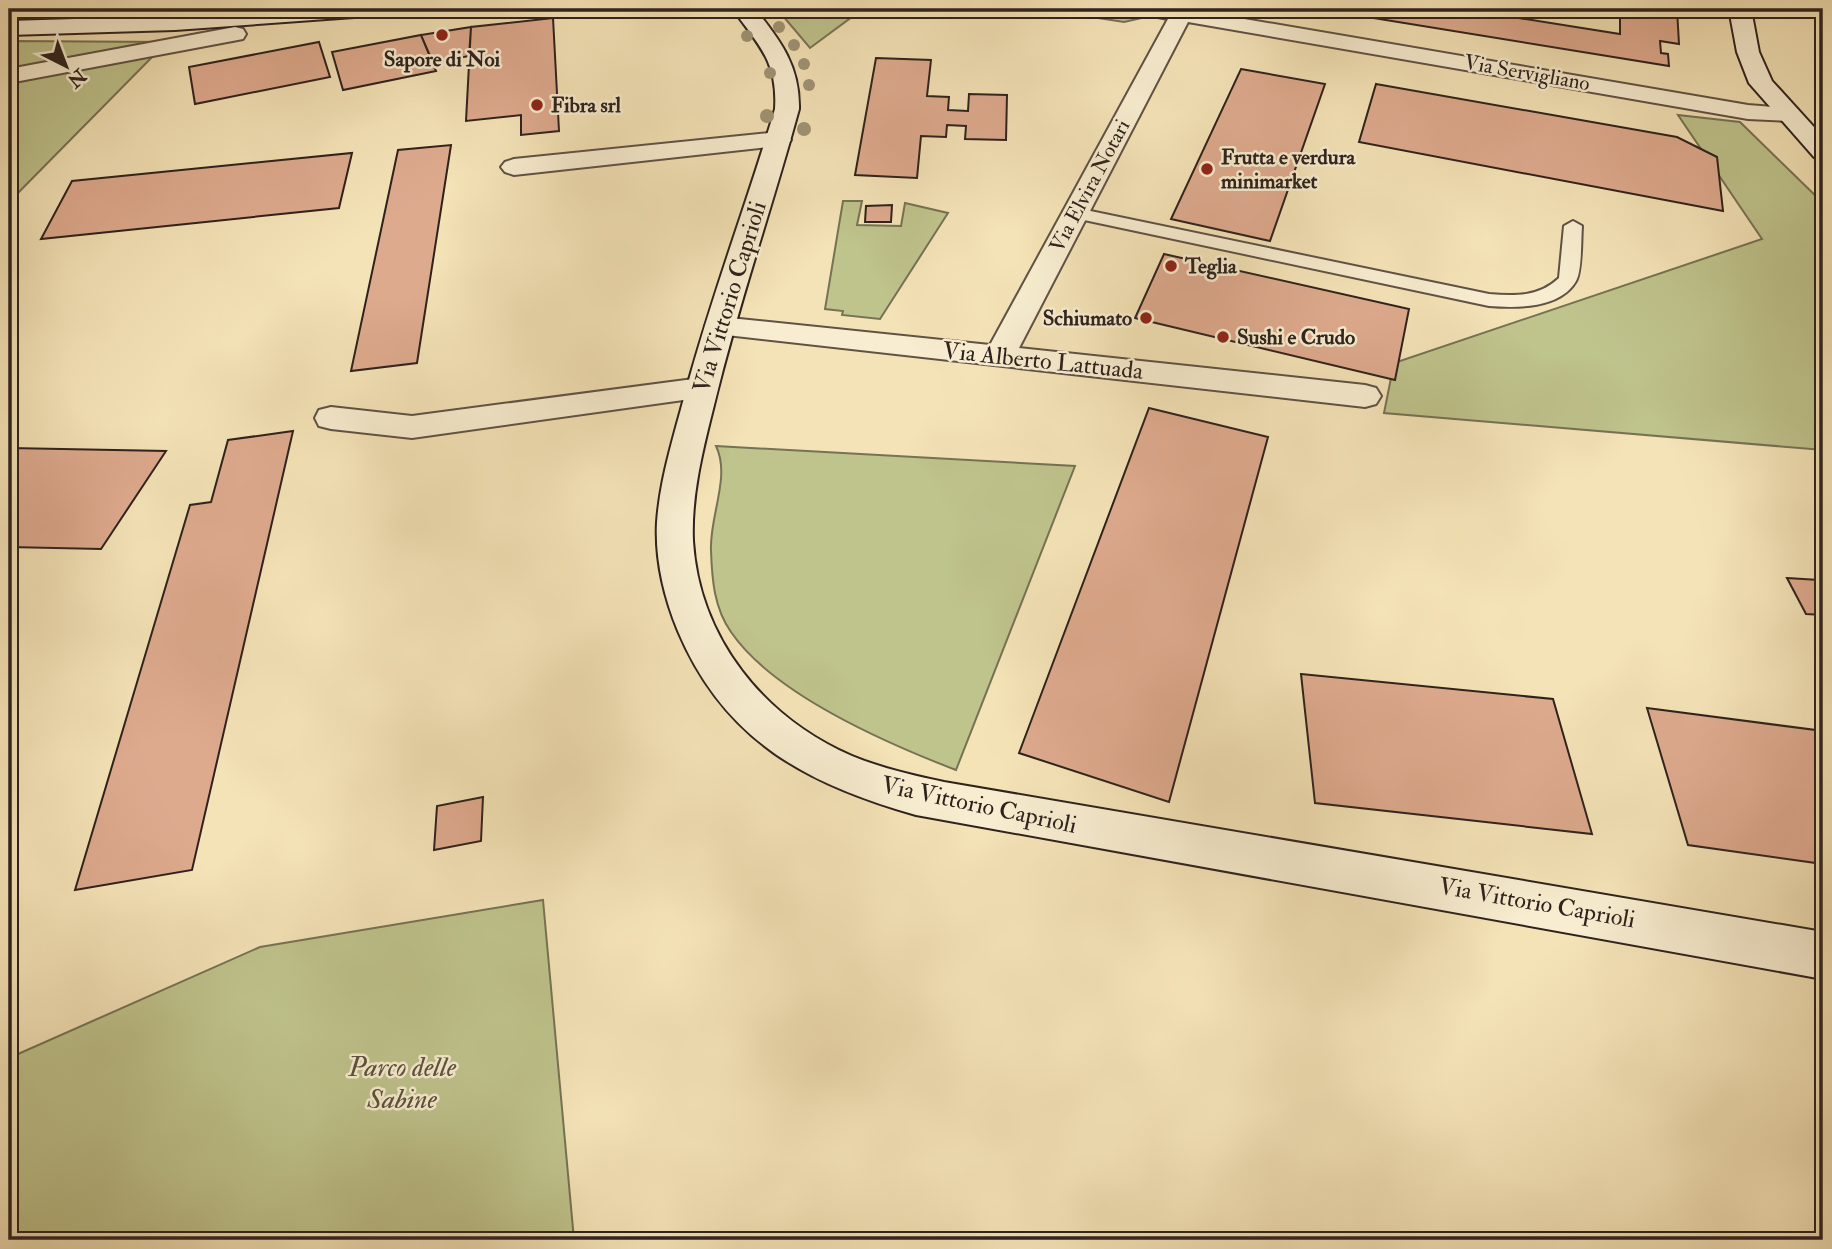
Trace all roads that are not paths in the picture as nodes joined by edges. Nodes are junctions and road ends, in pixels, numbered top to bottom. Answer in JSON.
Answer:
{"nodes":[{"id":1,"x":156,"y":9,"type":"edge"},
{"id":2,"x":382,"y":9,"type":"edge"},
{"id":3,"x":744,"y":9,"type":"edge"},
{"id":4,"x":1150,"y":9,"type":"edge"},
{"id":5,"x":1740,"y":9,"type":"edge"},
{"id":6,"x":9,"y":10,"type":"edge"},
{"id":7,"x":1181,"y":15,"type":"junction"},
{"id":8,"x":9,"y":28,"type":"edge"},
{"id":9,"x":235,"y":34,"type":"dead end"},
{"id":10,"x":9,"y":76,"type":"edge"},
{"id":11,"x":1788,"y":114,"type":"junction"},
{"id":12,"x":778,"y":140,"type":"junction"},
{"id":13,"x":1823,"y":152,"type":"edge"},
{"id":14,"x":513,"y":167,"type":"dead end"},
{"id":15,"x":1076,"y":213,"type":"junction"},
{"id":16,"x":1573,"y":226,"type":"dead end"},
{"id":17,"x":720,"y":326,"type":"junction"},
{"id":18,"x":999,"y":357,"type":"junction"},
{"id":19,"x":701,"y":389,"type":"junction"},
{"id":20,"x":1365,"y":396,"type":"dead end"},
{"id":21,"x":331,"y":418,"type":"dead end"},
{"id":22,"x":1823,"y":956,"type":"edge"}],
"edges":[{"from":1,"to":6,"type":"street"},
{"from":2,"to":8,"type":"street"},
{"from":3,"to":12,"type":"street","name":"Via Vittorio Caprioli"},
{"from":4,"to":7,"type":"street","name":"Via Servigliano"},
{"from":5,"to":11,"type":"street"},
{"from":7,"to":11,"type":"street","name":"Via Servigliano"},
{"from":7,"to":15,"type":"street","name":"Via Elvira Notari"},
{"from":9,"to":10,"type":"street"},
{"from":11,"to":13,"type":"street"},
{"from":12,"to":14,"type":"street"},
{"from":12,"to":17,"type":"street","name":"Via Vittorio Caprioli"},
{"from":15,"to":16,"type":"lane"},
{"from":15,"to":18,"type":"street","name":"Via Elvira Notari"},
{"from":17,"to":18,"type":"street","name":"Via Alberto Lattuada"},
{"from":17,"to":19,"type":"street","name":"Via Vittorio Caprioli"},
{"from":18,"to":20,"type":"street","name":"Via Alberto Lattuada"},
{"from":19,"to":21,"type":"street"},
{"from":19,"to":22,"type":"street","name":"Via Vittorio Caprioli"}]}
